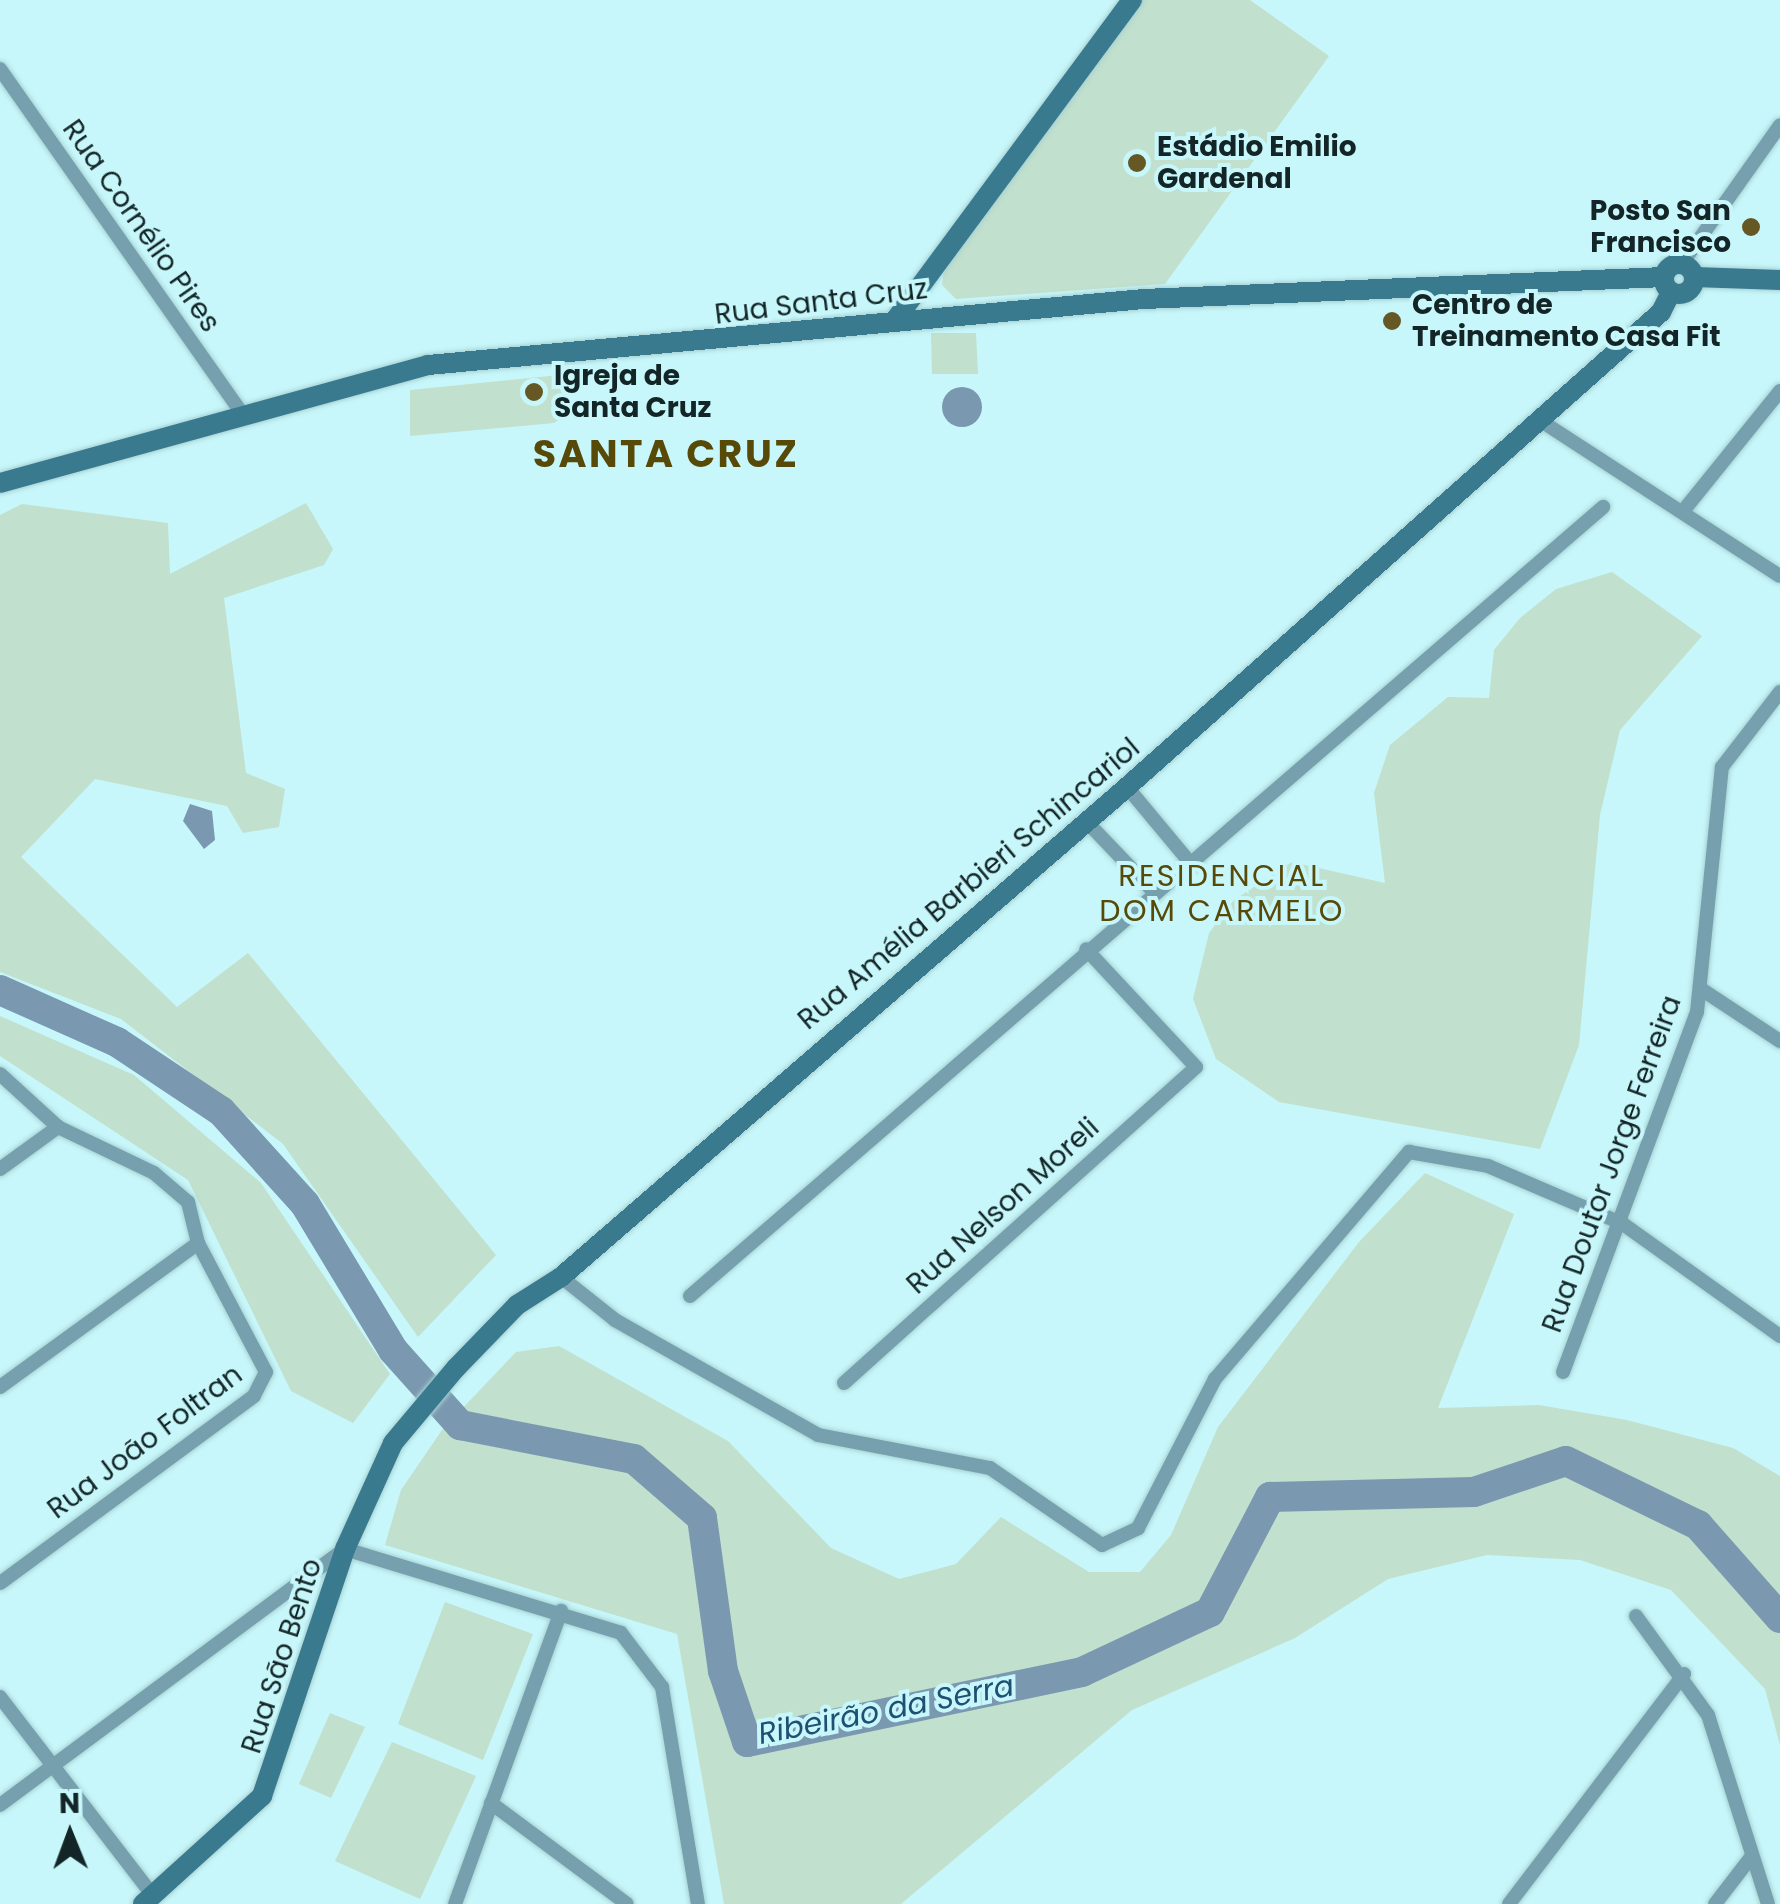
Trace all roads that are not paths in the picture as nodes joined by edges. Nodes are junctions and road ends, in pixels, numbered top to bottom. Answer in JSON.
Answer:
{"nodes":[{"id":1,"x":1132,"y":0,"type":"edge"},
{"id":2,"x":0,"y":69,"type":"edge"},
{"id":3,"x":1778,"y":131,"type":"edge"},
{"id":4,"x":1678,"y":277,"type":"junction"},
{"id":5,"x":1780,"y":280,"type":"edge"},
{"id":6,"x":896,"y":319,"type":"junction"},
{"id":7,"x":1780,"y":391,"type":"edge"},
{"id":8,"x":240,"y":411,"type":"junction"},
{"id":9,"x":1538,"y":419,"type":"junction"},
{"id":10,"x":0,"y":483,"type":"edge"},
{"id":11,"x":1603,"y":506,"type":"dead end"},
{"id":12,"x":1684,"y":510,"type":"junction"},
{"id":13,"x":1780,"y":576,"type":"edge"},
{"id":14,"x":1780,"y":692,"type":"edge"},
{"id":15,"x":1128,"y":788,"type":"junction"},
{"id":16,"x":1086,"y":821,"type":"junction"},
{"id":17,"x":1192,"y":865,"type":"junction"},
{"id":18,"x":1154,"y":891,"type":"junction"},
{"id":19,"x":1086,"y":949,"type":"junction"},
{"id":20,"x":1701,"y":988,"type":"junction"},
{"id":21,"x":1780,"y":1041,"type":"edge"},
{"id":22,"x":0,"y":1074,"type":"edge"},
{"id":23,"x":58,"y":1128,"type":"junction"},
{"id":24,"x":0,"y":1170,"type":"edge"},
{"id":25,"x":1623,"y":1224,"type":"junction"},
{"id":26,"x":198,"y":1242,"type":"junction"},
{"id":27,"x":560,"y":1277,"type":"junction"},
{"id":28,"x":690,"y":1296,"type":"dead end"},
{"id":29,"x":1780,"y":1336,"type":"edge"},
{"id":30,"x":1563,"y":1372,"type":"dead end"},
{"id":31,"x":844,"y":1382,"type":"dead end"},
{"id":32,"x":0,"y":1387,"type":"edge"},
{"id":33,"x":345,"y":1549,"type":"junction"},
{"id":34,"x":0,"y":1584,"type":"edge"},
{"id":35,"x":561,"y":1611,"type":"junction"},
{"id":36,"x":1636,"y":1616,"type":"dead end"},
{"id":37,"x":1684,"y":1674,"type":"junction"},
{"id":38,"x":0,"y":1697,"type":"edge"},
{"id":39,"x":53,"y":1766,"type":"junction"},
{"id":40,"x":491,"y":1803,"type":"junction"},
{"id":41,"x":0,"y":1805,"type":"edge"},
{"id":42,"x":1751,"y":1857,"type":"junction"},
{"id":43,"x":148,"y":1900,"type":"edge"},
{"id":44,"x":455,"y":1904,"type":"edge"},
{"id":45,"x":627,"y":1904,"type":"edge"},
{"id":46,"x":698,"y":1904,"type":"edge"},
{"id":47,"x":1509,"y":1904,"type":"edge"},
{"id":48,"x":1715,"y":1904,"type":"edge"},
{"id":49,"x":1768,"y":1904,"type":"edge"}],
"edges":[{"from":1,"to":6,"type":"street"},
{"from":2,"to":8,"type":"street","name":"Rua Cornélio Pires"},
{"from":3,"to":4,"type":"street"},
{"from":4,"to":5,"type":"street","name":"Rua Santa Cruz"},
{"from":4,"to":6,"type":"street","name":"Rua Santa Cruz"},
{"from":4,"to":9,"type":"street","name":"Rua Amélia Barbieri Schincariol"},
{"from":6,"to":8,"type":"street","name":"Rua Santa Cruz"},
{"from":7,"to":12,"type":"street"},
{"from":8,"to":10,"type":"street","name":"Rua Santa Cruz"},
{"from":9,"to":12,"type":"street"},
{"from":9,"to":15,"type":"street","name":"Rua Amélia Barbieri Schincariol"},
{"from":11,"to":17,"type":"street"},
{"from":12,"to":13,"type":"street"},
{"from":14,"to":20,"type":"street","name":"Rua Doutor Jorge Ferreira"},
{"from":15,"to":16,"type":"street","name":"Rua Amélia Barbieri Schincariol"},
{"from":15,"to":17,"type":"street"},
{"from":16,"to":18,"type":"street"},
{"from":16,"to":27,"type":"street","name":"Rua Amélia Barbieri Schincariol"},
{"from":17,"to":18,"type":"street"},
{"from":18,"to":19,"type":"street"},
{"from":19,"to":28,"type":"street"},
{"from":19,"to":31,"type":"street","name":"Rua Nelson Moreli"},
{"from":20,"to":21,"type":"street"},
{"from":20,"to":25,"type":"street","name":"Rua Doutor Jorge Ferreira"},
{"from":22,"to":23,"type":"street"},
{"from":23,"to":24,"type":"street"},
{"from":23,"to":26,"type":"street"},
{"from":25,"to":27,"type":"street"},
{"from":25,"to":29,"type":"street"},
{"from":25,"to":30,"type":"street","name":"Rua Doutor Jorge Ferreira"},
{"from":26,"to":32,"type":"street"},
{"from":26,"to":34,"type":"street","name":"Rua João Foltran"},
{"from":27,"to":33,"type":"street","name":"Rua Amélia Barbieri Schincariol"},
{"from":33,"to":35,"type":"street"},
{"from":33,"to":39,"type":"street"},
{"from":33,"to":43,"type":"street","name":"Rua São Bento"},
{"from":35,"to":40,"type":"street"},
{"from":35,"to":46,"type":"street"},
{"from":36,"to":37,"type":"street"},
{"from":37,"to":42,"type":"street"},
{"from":37,"to":47,"type":"street"},
{"from":38,"to":39,"type":"street"},
{"from":39,"to":41,"type":"street"},
{"from":39,"to":43,"type":"street"},
{"from":40,"to":44,"type":"street"},
{"from":40,"to":45,"type":"street"},
{"from":42,"to":48,"type":"street"},
{"from":42,"to":49,"type":"street"}]}
